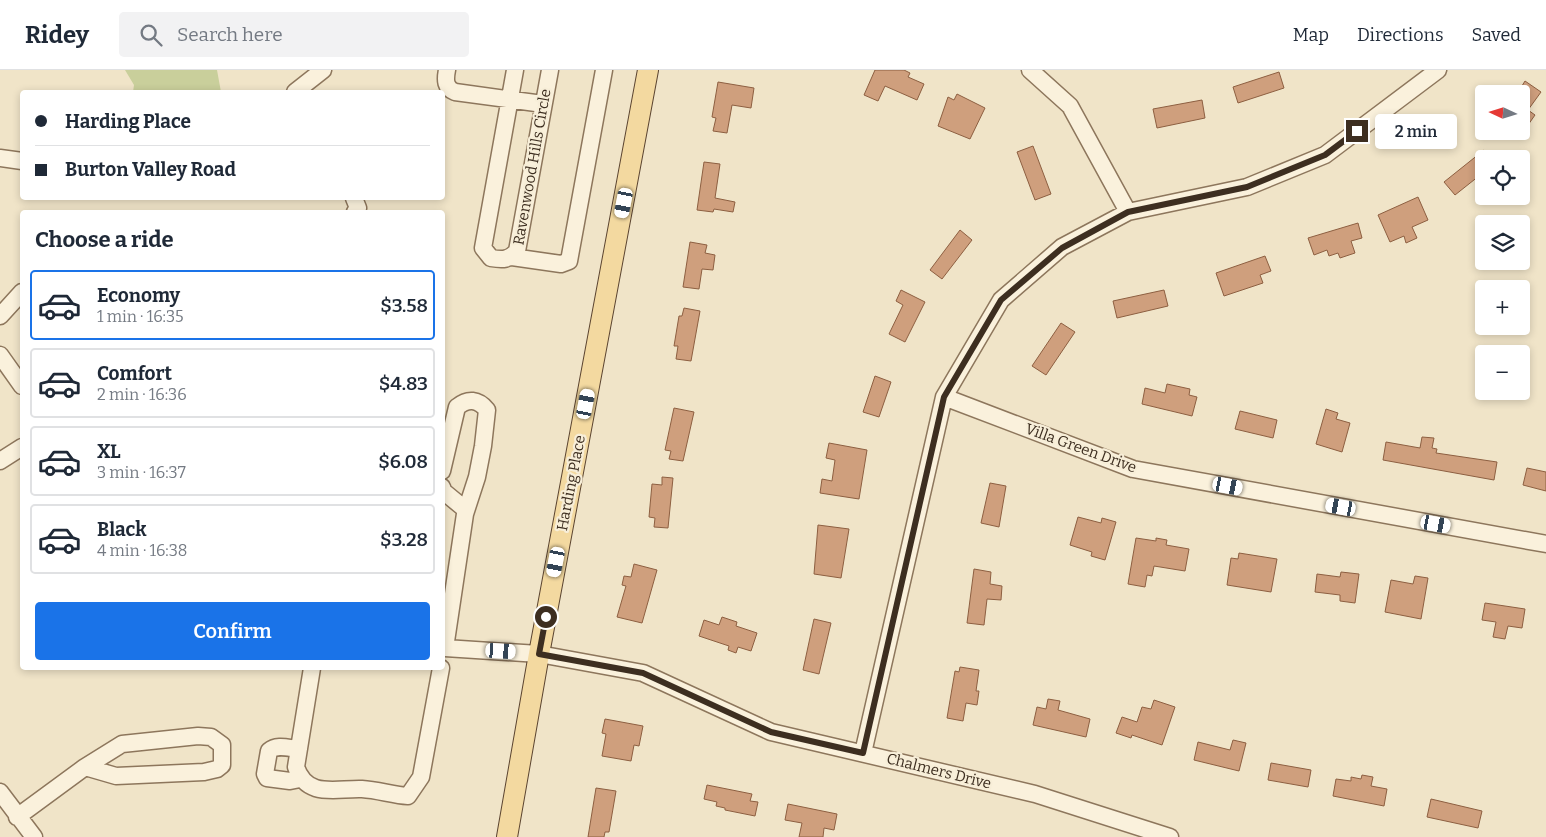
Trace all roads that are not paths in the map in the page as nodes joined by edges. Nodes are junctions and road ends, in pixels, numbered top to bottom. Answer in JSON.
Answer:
{"nodes":[{"id":1,"x":323,"y":70,"type":"edge"},
{"id":2,"x":447,"y":70,"type":"edge"},
{"id":3,"x":515,"y":70,"type":"edge"},
{"id":4,"x":550,"y":70,"type":"edge"},
{"id":5,"x":604,"y":70,"type":"edge"},
{"id":6,"x":648,"y":70,"type":"edge"},
{"id":7,"x":1030,"y":70,"type":"edge"},
{"id":8,"x":1438,"y":70,"type":"edge"},
{"id":9,"x":298,"y":90,"type":"edge"},
{"id":10,"x":509,"y":100,"type":"junction"},
{"id":11,"x":543,"y":104,"type":"junction"},
{"id":12,"x":0,"y":158,"type":"edge"},
{"id":13,"x":20,"y":161,"type":"edge"},
{"id":14,"x":1128,"y":212,"type":"junction"},
{"id":15,"x":512,"y":257,"type":"junction"},
{"id":16,"x":20,"y":294,"type":"edge"},
{"id":17,"x":0,"y":316,"type":"edge"},
{"id":18,"x":0,"y":355,"type":"edge"},
{"id":19,"x":20,"y":383,"type":"edge"},
{"id":20,"x":944,"y":397,"type":"junction"},
{"id":21,"x":20,"y":448,"type":"edge"},
{"id":22,"x":445,"y":458,"type":"edge"},
{"id":23,"x":0,"y":461,"type":"edge"},
{"id":24,"x":445,"y":492,"type":"edge"},
{"id":25,"x":466,"y":510,"type":"junction"},
{"id":26,"x":1546,"y":544,"type":"edge"},
{"id":27,"x":445,"y":640,"type":"edge"},
{"id":28,"x":445,"y":652,"type":"edge"},
{"id":29,"x":539,"y":654,"type":"junction"},
{"id":30,"x":312,"y":670,"type":"edge"},
{"id":31,"x":441,"y":670,"type":"edge"},
{"id":32,"x":299,"y":749,"type":"junction"},
{"id":33,"x":863,"y":753,"type":"junction"},
{"id":34,"x":85,"y":767,"type":"junction"},
{"id":35,"x":300,"y":779,"type":"junction"},
{"id":36,"x":0,"y":792,"type":"edge"},
{"id":37,"x":17,"y":817,"type":"junction"},
{"id":38,"x":34,"y":837,"type":"edge"},
{"id":39,"x":507,"y":837,"type":"edge"},
{"id":40,"x":1170,"y":837,"type":"edge"}],
"edges":[{"from":1,"to":9,"type":"street"},
{"from":2,"to":10,"type":"street"},
{"from":3,"to":10,"type":"street","name":"Ravenwood Hills Circle"},
{"from":4,"to":11,"type":"street","name":"Ravenwood Hills Circle"},
{"from":5,"to":15,"type":"street"},
{"from":6,"to":29,"type":"main road","name":"Harding Place"},
{"from":7,"to":14,"type":"street"},
{"from":8,"to":14,"type":"street"},
{"from":10,"to":11,"type":"street"},
{"from":10,"to":15,"type":"street","name":"Ravenwood Hills Circle"},
{"from":11,"to":15,"type":"street","name":"Ravenwood Hills Circle"},
{"from":12,"to":13,"type":"street"},
{"from":14,"to":20,"type":"street"},
{"from":16,"to":17,"type":"street"},
{"from":18,"to":19,"type":"street"},
{"from":20,"to":26,"type":"street","name":"Villa Green Drive"},
{"from":20,"to":33,"type":"street"},
{"from":21,"to":23,"type":"street"},
{"from":22,"to":25,"type":"street"},
{"from":24,"to":25,"type":"street"},
{"from":25,"to":27,"type":"street"},
{"from":28,"to":29,"type":"street","name":"Chalmers Drive"},
{"from":29,"to":33,"type":"street","name":"Chalmers Drive"},
{"from":29,"to":39,"type":"main road","name":"Harding Place"},
{"from":30,"to":32,"type":"street"},
{"from":31,"to":35,"type":"street"},
{"from":32,"to":35,"type":"street"},
{"from":32,"to":35,"type":"street"},
{"from":33,"to":40,"type":"street","name":"Chalmers Drive"},
{"from":34,"to":34,"type":"street"},
{"from":34,"to":37,"type":"street"},
{"from":36,"to":37,"type":"street"},
{"from":37,"to":38,"type":"street"}]}
